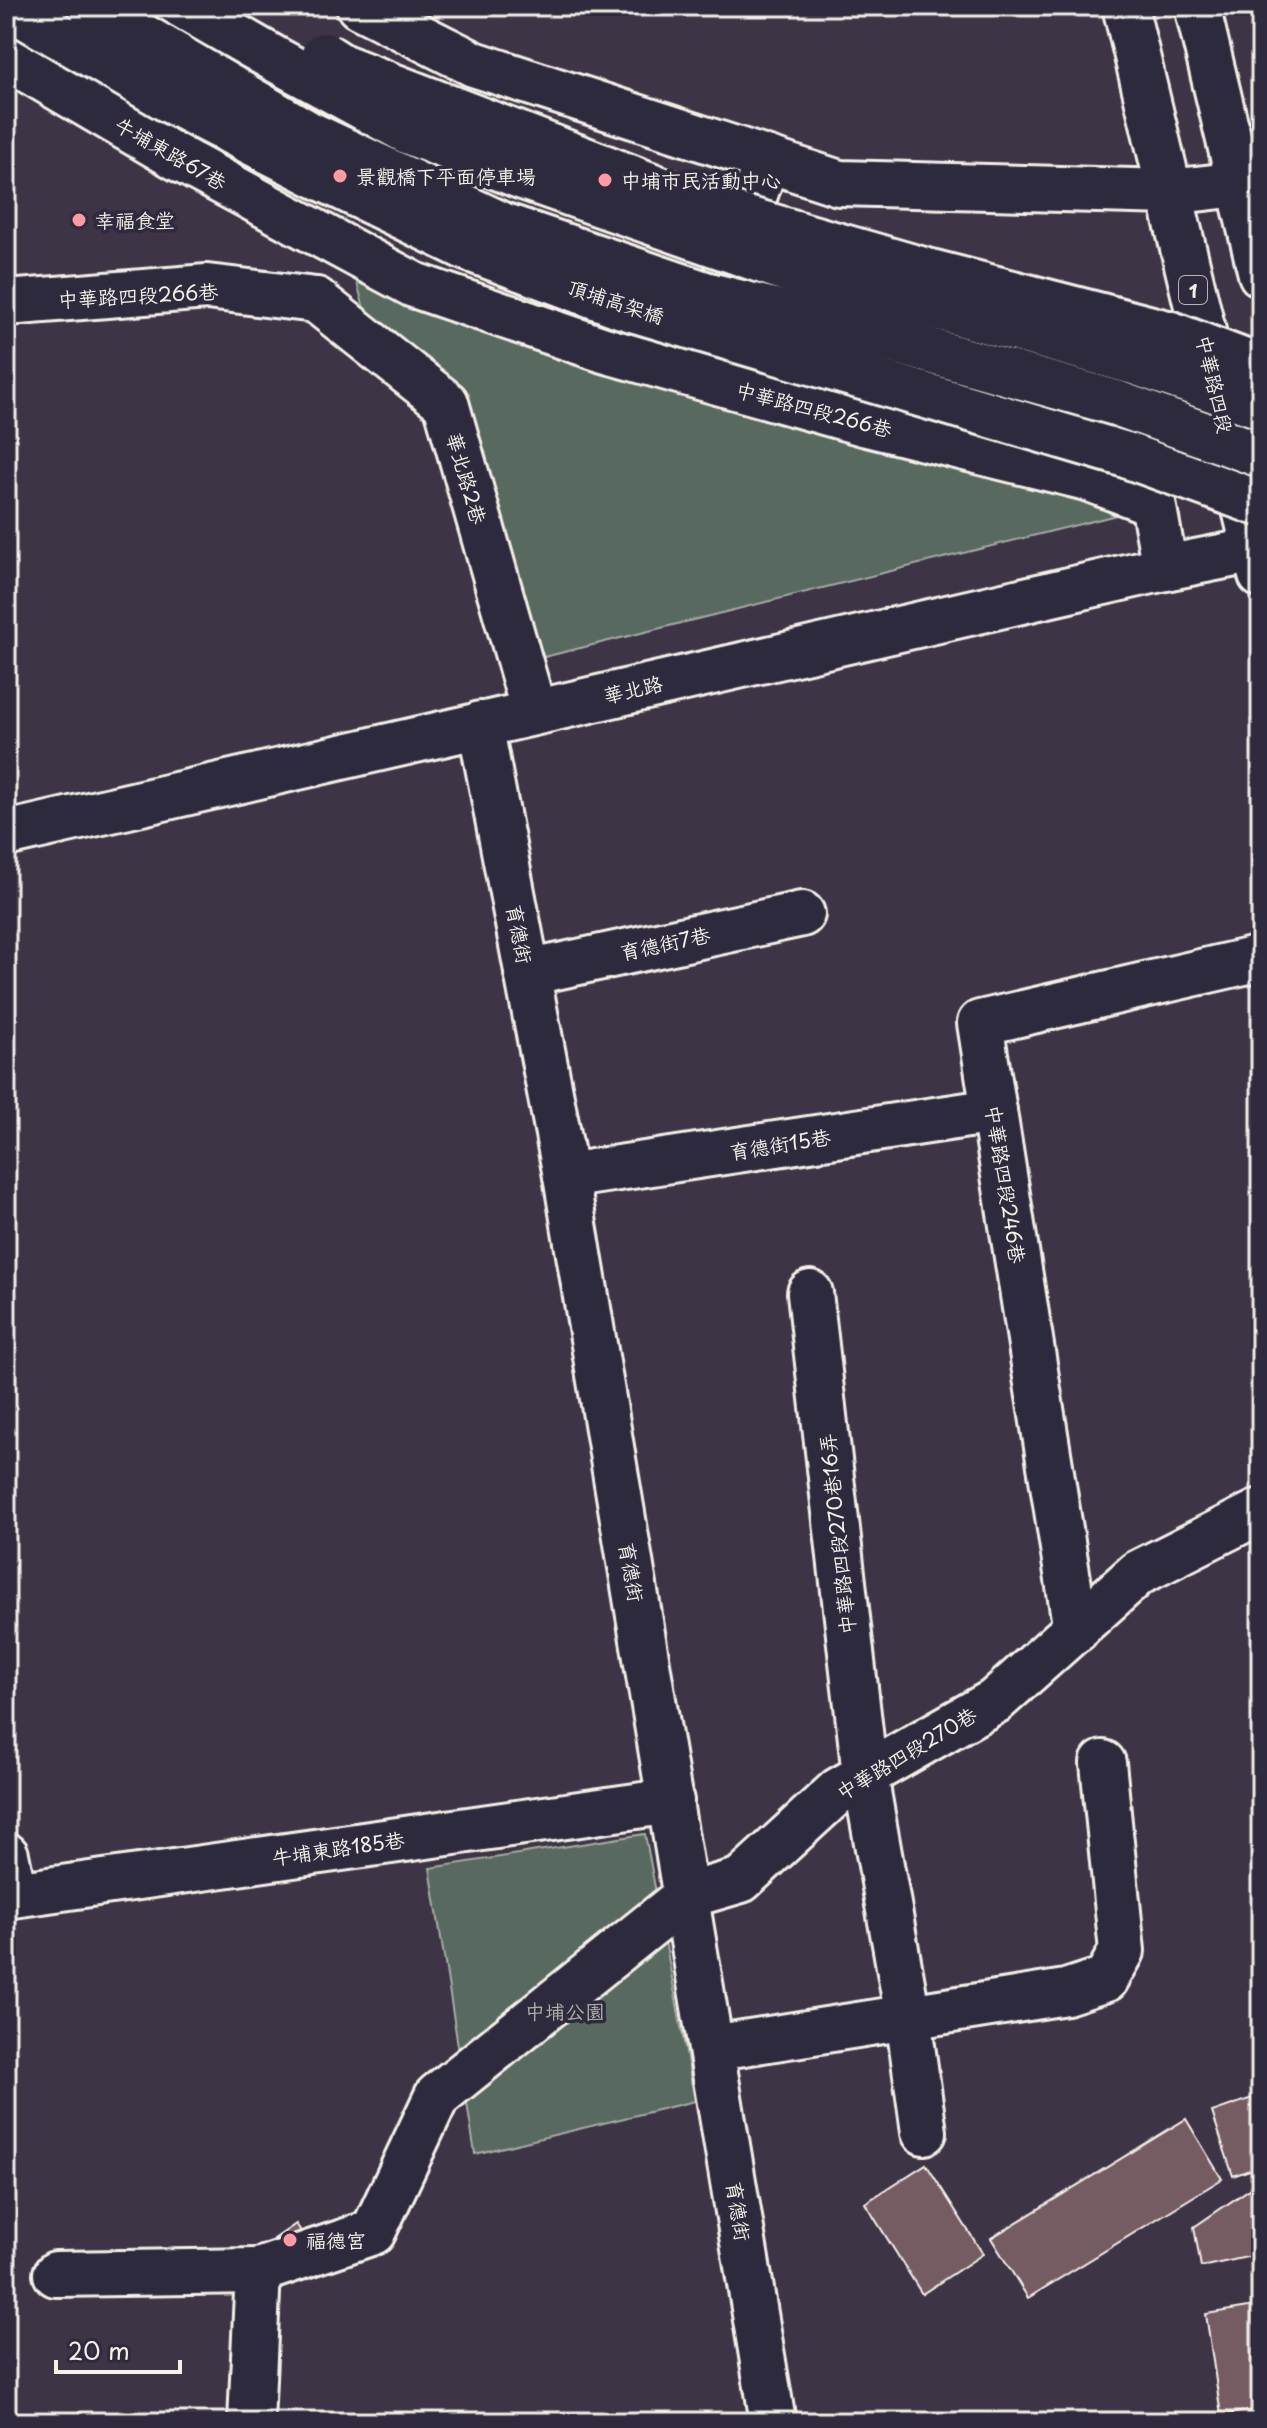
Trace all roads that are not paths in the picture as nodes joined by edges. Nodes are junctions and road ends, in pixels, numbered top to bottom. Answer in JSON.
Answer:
{"nodes":[{"id":1,"x":8,"y":6,"type":"edge"},
{"id":2,"x":91,"y":6,"type":"edge"},
{"id":3,"x":183,"y":6,"type":"edge"},
{"id":4,"x":243,"y":6,"type":"edge"},
{"id":5,"x":359,"y":6,"type":"edge"},
{"id":6,"x":1125,"y":6,"type":"edge"},
{"id":7,"x":1197,"y":6,"type":"edge"},
{"id":8,"x":6,"y":57,"type":"edge"},
{"id":9,"x":499,"y":72,"type":"junction"},
{"id":10,"x":767,"y":160,"type":"junction"},
{"id":11,"x":1239,"y":184,"type":"junction"},
{"id":12,"x":1170,"y":192,"type":"junction"},
{"id":13,"x":339,"y":245,"type":"junction"},
{"id":14,"x":1261,"y":274,"type":"edge"},
{"id":15,"x":414,"y":285,"type":"junction"},
{"id":16,"x":316,"y":300,"type":"junction"},
{"id":17,"x":6,"y":303,"type":"edge"},
{"id":18,"x":1261,"y":368,"type":"edge"},
{"id":19,"x":692,"y":375,"type":"junction"},
{"id":20,"x":1261,"y":406,"type":"edge"},
{"id":21,"x":1261,"y":455,"type":"edge"},
{"id":22,"x":1261,"y":504,"type":"edge"},
{"id":23,"x":1259,"y":558,"type":"edge"},
{"id":24,"x":1165,"y":568,"type":"junction"},
{"id":25,"x":534,"y":712,"type":"junction"},
{"id":26,"x":480,"y":724,"type":"junction"},
{"id":27,"x":6,"y":834,"type":"edge"},
{"id":28,"x":802,"y":914,"type":"dead end"},
{"id":29,"x":1261,"y":958,"type":"edge"},
{"id":30,"x":527,"y":973,"type":"junction"},
{"id":31,"x":994,"y":1111,"type":"junction"},
{"id":32,"x":566,"y":1176,"type":"junction"},
{"id":33,"x":810,"y":1293,"type":"dead end"},
{"id":34,"x":1261,"y":1511,"type":"edge"},
{"id":35,"x":1076,"y":1630,"type":"junction"},
{"id":36,"x":1103,"y":1763,"type":"dead end"},
{"id":37,"x":865,"y":1775,"type":"junction"},
{"id":38,"x":671,"y":1801,"type":"junction"},
{"id":39,"x":9,"y":1882,"type":"edge"},
{"id":40,"x":686,"y":1896,"type":"junction"},
{"id":41,"x":908,"y":2017,"type":"junction"},
{"id":42,"x":712,"y":2048,"type":"junction"},
{"id":43,"x":924,"y":2132,"type":"dead end"},
{"id":44,"x":258,"y":2271,"type":"junction"},
{"id":45,"x":56,"y":2274,"type":"dead end"},
{"id":46,"x":251,"y":2422,"type":"edge"},
{"id":47,"x":773,"y":2422,"type":"edge"}],
"edges":[{"from":1,"to":22,"type":"street","name":"頂埔高架橋","bridge":true},
{"from":2,"to":21,"type":"street","name":"頂埔高架橋","bridge":true},
{"from":3,"to":20,"type":"street","bridge":true},
{"from":4,"to":18,"type":"street","bridge":true},
{"from":5,"to":9,"type":"street"},
{"from":6,"to":12,"type":"street","name":"中華路四段","number":"1"},
{"from":7,"to":11,"type":"street"},
{"from":8,"to":13,"type":"street","name":"牛埔東路67巷"},
{"from":9,"to":10,"type":"street"},
{"from":9,"to":15,"type":"street"},
{"from":10,"to":12,"type":"street"},
{"from":10,"to":19,"type":"street"},
{"from":11,"to":12,"type":"street"},
{"from":11,"to":14,"type":"street"},
{"from":12,"to":23,"type":"street","name":"中華路四段","number":"1"},
{"from":13,"to":15,"type":"street","name":"中華路四段266巷"},
{"from":13,"to":16,"type":"street"},
{"from":15,"to":19,"type":"street","name":"中華路四段266巷"},
{"from":16,"to":17,"type":"street","name":"中華路四段266巷"},
{"from":16,"to":25,"type":"street","name":"華北路2巷"},
{"from":19,"to":24,"type":"street","name":"中華路四段266巷"},
{"from":23,"to":24,"type":"street","name":"華北路"},
{"from":24,"to":25,"type":"street","name":"華北路"},
{"from":25,"to":26,"type":"street","name":"華北路"},
{"from":26,"to":27,"type":"street","name":"華北路"},
{"from":26,"to":30,"type":"street","name":"育德街"},
{"from":28,"to":30,"type":"street","name":"育德街7巷"},
{"from":29,"to":31,"type":"street","name":"中華路四段246巷"},
{"from":30,"to":32,"type":"street","name":"育德街"},
{"from":31,"to":32,"type":"street","name":"育德街15巷"},
{"from":31,"to":35,"type":"street","name":"中華路四段246巷"},
{"from":32,"to":38,"type":"street","name":"育德街"},
{"from":33,"to":37,"type":"street","name":"中華路四段270巷16弄"},
{"from":34,"to":35,"type":"street","name":"中華路四段270巷"},
{"from":35,"to":37,"type":"street","name":"中華路四段270巷"},
{"from":36,"to":41,"type":"street"},
{"from":37,"to":40,"type":"street","name":"中華路四段270巷"},
{"from":37,"to":41,"type":"street","name":"中華路四段270巷16弄"},
{"from":38,"to":39,"type":"street","name":"牛埔東路185巷"},
{"from":38,"to":40,"type":"street","name":"育德街"},
{"from":40,"to":42,"type":"street","name":"育德街"},
{"from":40,"to":44,"type":"street","name":"中華路四段270巷"},
{"from":41,"to":42,"type":"street"},
{"from":41,"to":43,"type":"street","name":"中華路四段270巷16弄"},
{"from":42,"to":47,"type":"street","name":"育德街"},
{"from":44,"to":45,"type":"street","name":"中華路四段270巷"},
{"from":44,"to":46,"type":"street"}]}
